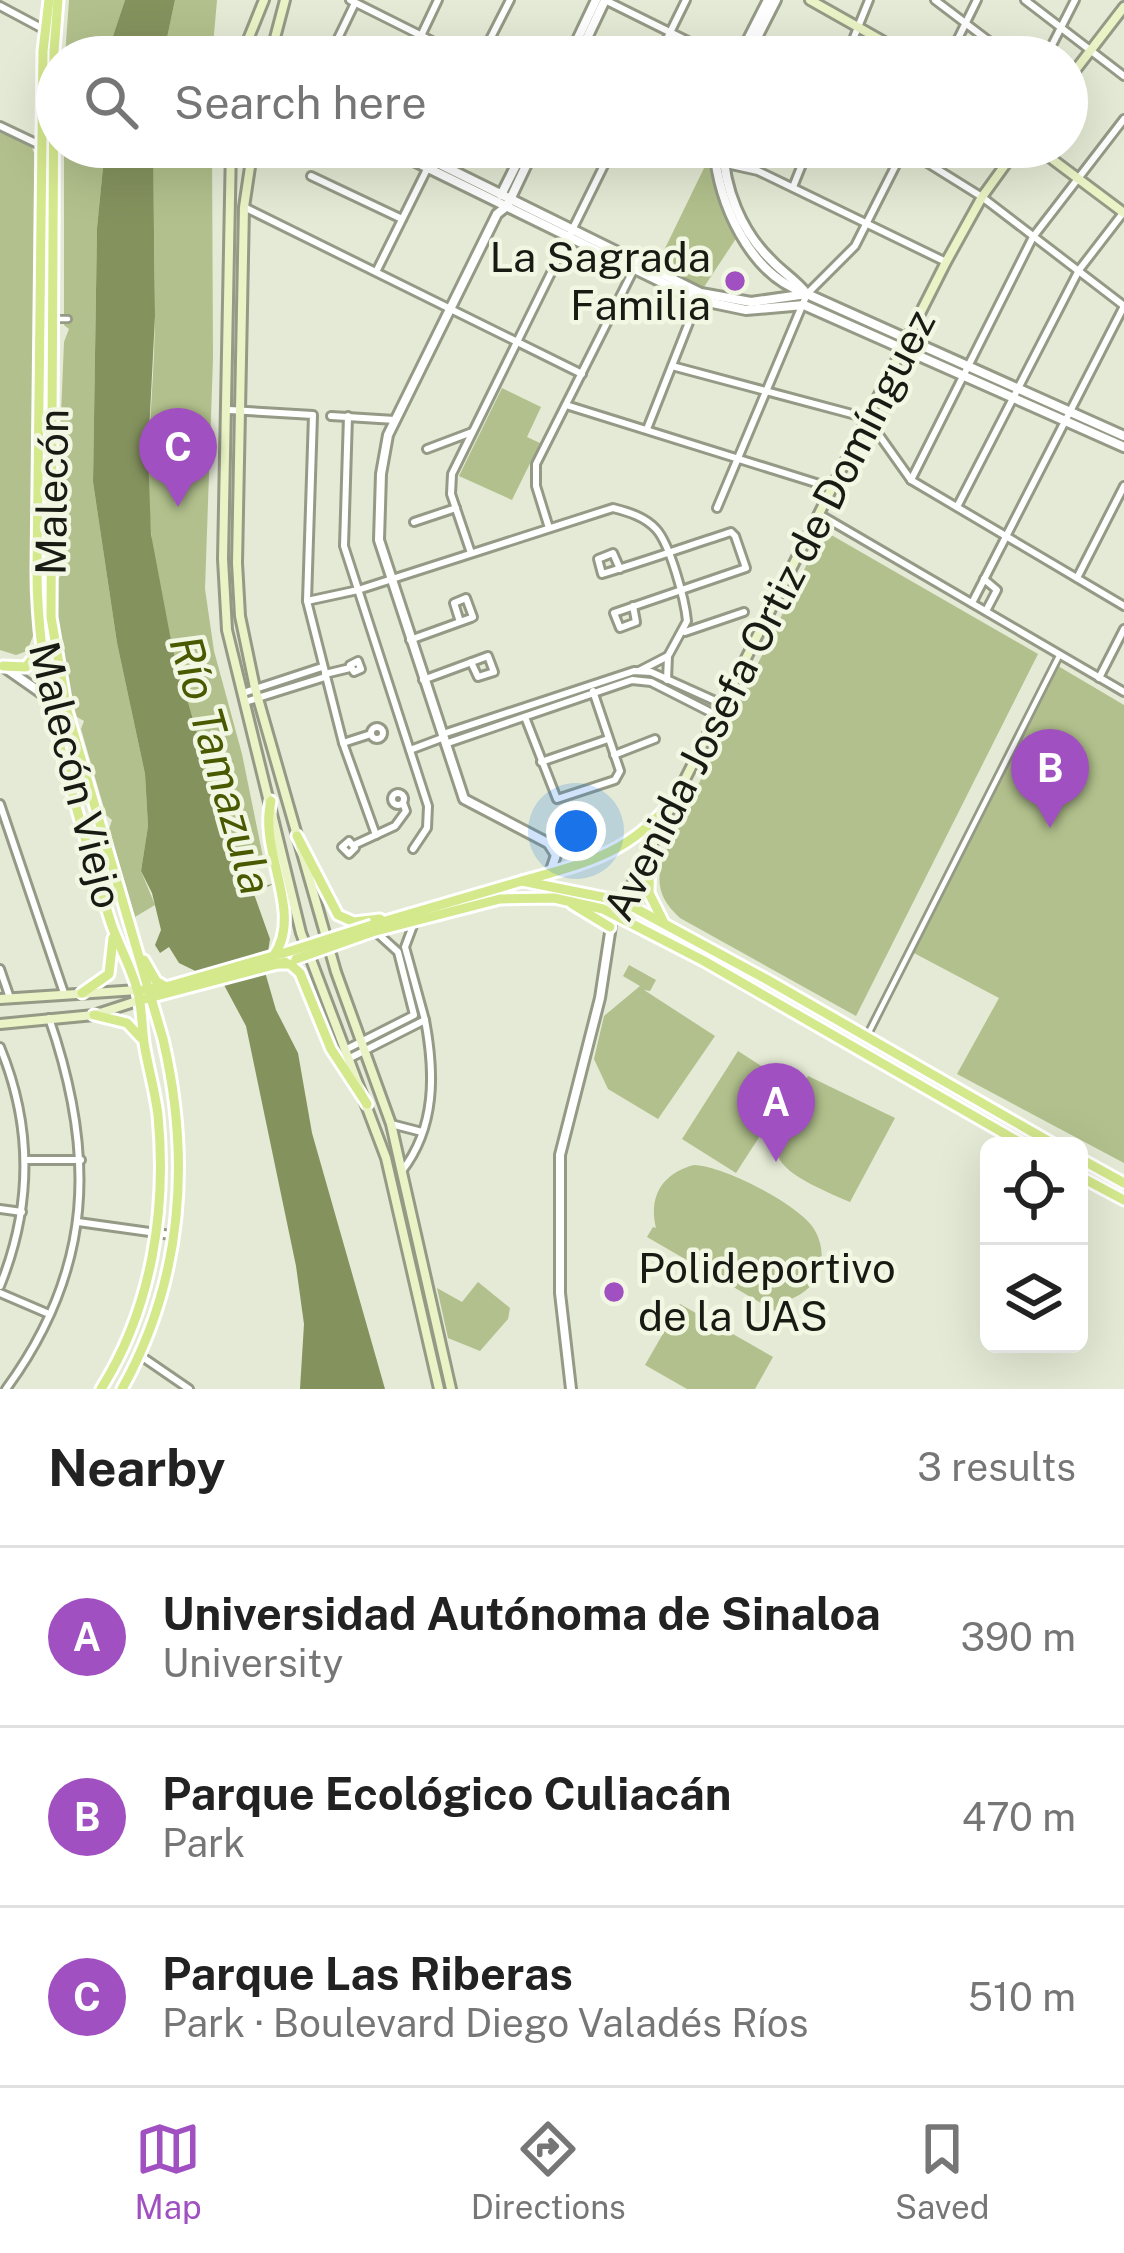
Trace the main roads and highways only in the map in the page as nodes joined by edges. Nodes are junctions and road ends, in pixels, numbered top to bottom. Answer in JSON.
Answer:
{"nodes":[{"id":1,"x":49,"y":0,"type":"edge"},
{"id":2,"x":58,"y":0,"type":"edge"},
{"id":3,"x":264,"y":0,"type":"edge"},
{"id":4,"x":282,"y":0,"type":"edge"},
{"id":5,"x":810,"y":0,"type":"edge"},
{"id":6,"x":1124,"y":7,"type":"edge"},
{"id":7,"x":44,"y":30,"type":"junction"},
{"id":8,"x":44,"y":36,"type":"edge"},
{"id":9,"x":47,"y":36,"type":"edge"},
{"id":10,"x":55,"y":36,"type":"edge"},
{"id":11,"x":249,"y":36,"type":"edge"},
{"id":12,"x":275,"y":36,"type":"edge"},
{"id":13,"x":874,"y":36,"type":"edge"},
{"id":14,"x":1088,"y":53,"type":"edge"},
{"id":15,"x":49,"y":168,"type":"edge"},
{"id":16,"x":51,"y":168,"type":"edge"},
{"id":17,"x":231,"y":168,"type":"edge"},
{"id":18,"x":248,"y":168,"type":"edge"},
{"id":19,"x":1003,"y":168,"type":"edge"},
{"id":20,"x":1064,"y":168,"type":"edge"},
{"id":21,"x":1124,"y":213,"type":"edge"},
{"id":22,"x":40,"y":649,"type":"junction"},
{"id":23,"x":2,"y":665,"type":"edge"},
{"id":24,"x":271,"y":801,"type":"junction"},
{"id":25,"x":672,"y":802,"type":"junction"},
{"id":26,"x":297,"y":836,"type":"junction"},
{"id":27,"x":650,"y":847,"type":"junction"},
{"id":28,"x":522,"y":881,"type":"junction"},
{"id":29,"x":568,"y":901,"type":"junction"},
{"id":30,"x":622,"y":902,"type":"junction"},
{"id":31,"x":616,"y":914,"type":"junction"},
{"id":32,"x":395,"y":917,"type":"junction"},
{"id":33,"x":664,"y":923,"type":"junction"},
{"id":34,"x":112,"y":926,"type":"junction"},
{"id":35,"x":610,"y":927,"type":"road end"},
{"id":36,"x":373,"y":930,"type":"junction"},
{"id":37,"x":137,"y":952,"type":"junction"},
{"id":38,"x":276,"y":960,"type":"junction"},
{"id":39,"x":169,"y":989,"type":"junction"},
{"id":40,"x":82,"y":992,"type":"junction"},
{"id":41,"x":144,"y":994,"type":"junction"},
{"id":42,"x":5,"y":999,"type":"edge"},
{"id":43,"x":94,"y":1015,"type":"junction"},
{"id":44,"x":0,"y":1024,"type":"edge"},
{"id":45,"x":144,"y":1044,"type":"junction"},
{"id":46,"x":367,"y":1104,"type":"junction"},
{"id":47,"x":1010,"y":1137,"type":"edge"},
{"id":48,"x":1041,"y":1137,"type":"edge"},
{"id":49,"x":1088,"y":1163,"type":"edge"},
{"id":50,"x":1088,"y":1181,"type":"edge"},
{"id":51,"x":1124,"y":1183,"type":"edge"},
{"id":52,"x":1124,"y":1200,"type":"edge"},
{"id":53,"x":101,"y":1389,"type":"edge"},
{"id":54,"x":122,"y":1389,"type":"edge"},
{"id":55,"x":440,"y":1389,"type":"edge"},
{"id":56,"x":452,"y":1389,"type":"edge"}],
"edges":[{"from":1,"to":7,"type":"main road","name":"Malecón Viejo"},
{"from":2,"to":10,"type":"main road","name":"Malecón"},
{"from":3,"to":11,"type":"main road"},
{"from":4,"to":12,"type":"main road"},
{"from":5,"to":13,"type":"main road"},
{"from":6,"to":14,"type":"main road"},
{"from":7,"to":8,"type":"main road","name":"Malecón Viejo"},
{"from":7,"to":9,"type":"main road"},
{"from":15,"to":22,"type":"main road","name":"Malecón Viejo"},
{"from":16,"to":37,"type":"main road","name":"Malecón"},
{"from":17,"to":24,"type":"main road"},
{"from":18,"to":26,"type":"main road"},
{"from":19,"to":25,"type":"main road","name":"Avenida Josefa Ortiz de Domínguez"},
{"from":20,"to":21,"type":"main road"},
{"from":22,"to":23,"type":"main road"},
{"from":22,"to":34,"type":"main road","name":"Malecón Viejo"},
{"from":24,"to":38,"type":"main road"},
{"from":24,"to":46,"type":"main road"},
{"from":25,"to":27,"type":"main road","name":"Avenida Josefa Ortiz de Domínguez"},
{"from":25,"to":28,"type":"main road"},
{"from":26,"to":32,"type":"main road"},
{"from":26,"to":56,"type":"main road"},
{"from":27,"to":30,"type":"main road","name":"Avenida Josefa Ortiz de Domínguez"},
{"from":27,"to":33,"type":"main road"},
{"from":28,"to":30,"type":"main road"},
{"from":28,"to":32,"type":"main road"},
{"from":29,"to":31,"type":"main road"},
{"from":29,"to":35,"type":"main road"},
{"from":29,"to":36,"type":"main road"},
{"from":30,"to":31,"type":"main road","name":"Avenida Josefa Ortiz de Domínguez"},
{"from":30,"to":33,"type":"main road"},
{"from":31,"to":47,"type":"main road"},
{"from":32,"to":36,"type":"main road"},
{"from":33,"to":48,"type":"main road"},
{"from":34,"to":40,"type":"main road"},
{"from":34,"to":41,"type":"main road","name":"Malecón Viejo"},
{"from":36,"to":38,"type":"main road","bridge":true},
{"from":37,"to":39,"type":"main road"},
{"from":37,"to":41,"type":"main road","name":"Malecón"},
{"from":38,"to":39,"type":"main road"},
{"from":38,"to":46,"type":"main road"},
{"from":39,"to":41,"type":"main road"},
{"from":40,"to":41,"type":"main road"},
{"from":40,"to":42,"type":"main road"},
{"from":41,"to":43,"type":"main road"},
{"from":41,"to":45,"type":"main road","name":"Malecón Viejo"},
{"from":41,"to":54,"type":"main road","name":"Malecón"},
{"from":43,"to":44,"type":"main road"},
{"from":43,"to":45,"type":"main road"},
{"from":45,"to":53,"type":"main road","name":"Malecón Viejo"},
{"from":46,"to":55,"type":"main road"},
{"from":49,"to":51,"type":"main road"},
{"from":50,"to":52,"type":"main road"}]}
